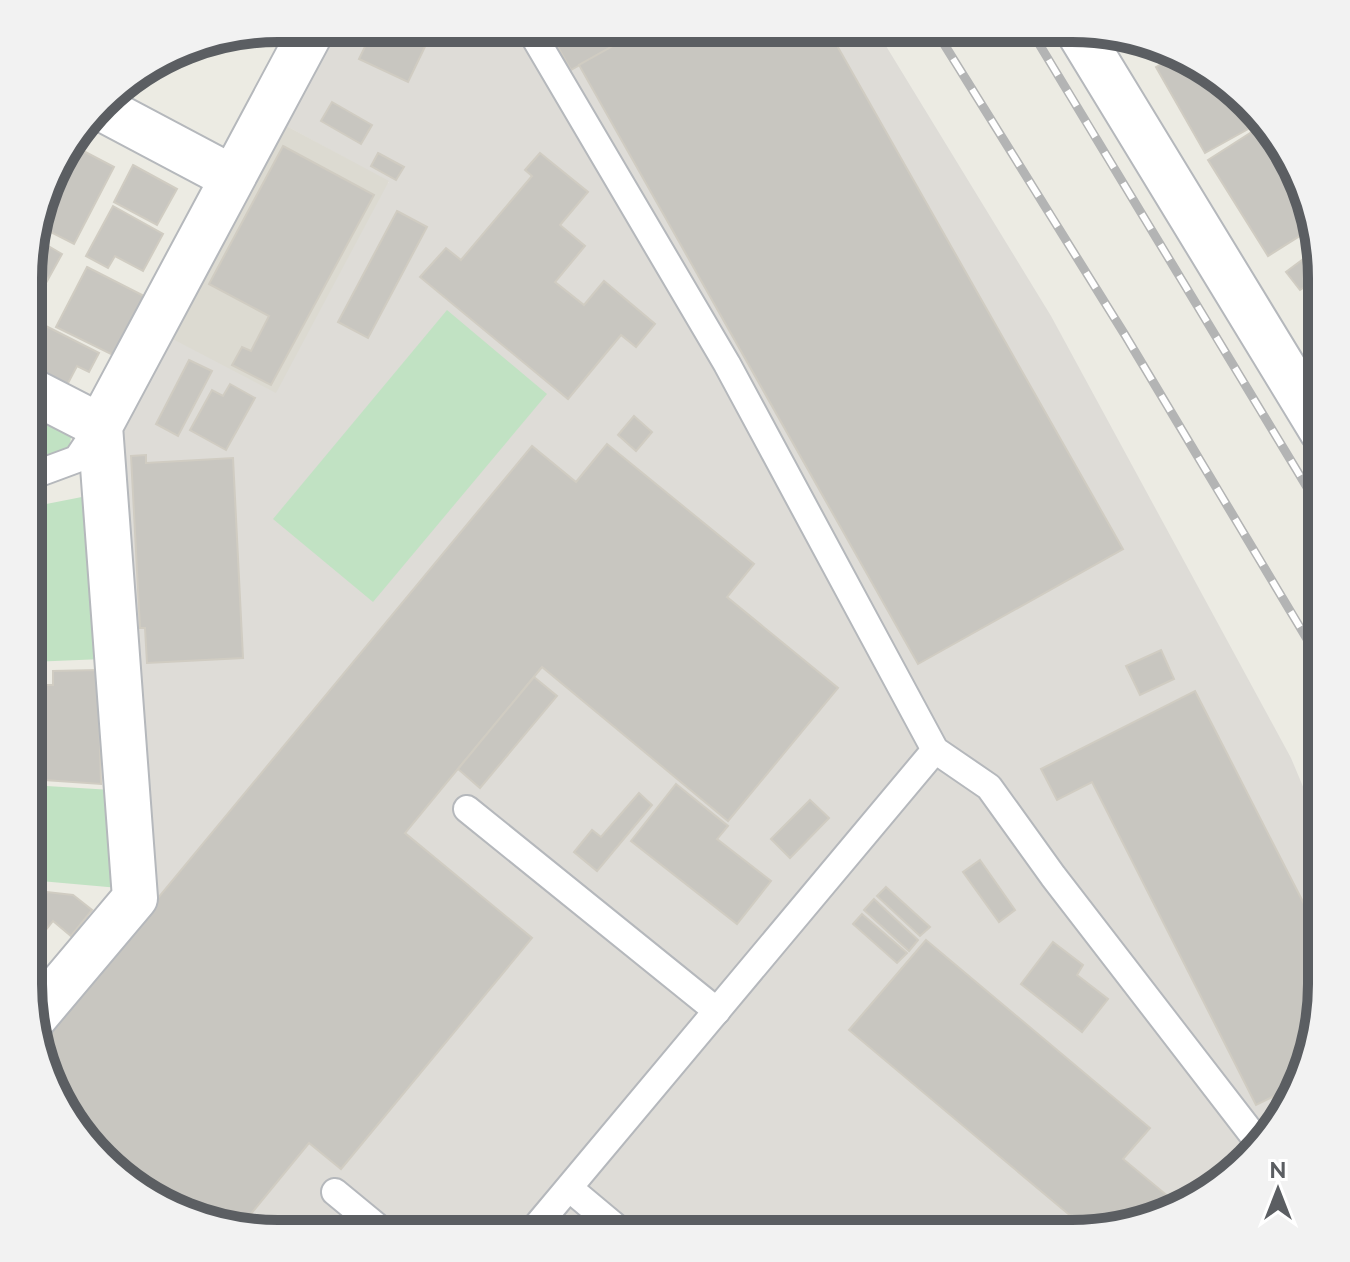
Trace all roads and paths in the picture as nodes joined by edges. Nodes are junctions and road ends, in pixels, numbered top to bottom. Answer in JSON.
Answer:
{"nodes":[{"id":1,"x":305,"y":42,"type":"edge"},
{"id":2,"x":537,"y":42,"type":"edge"},
{"id":3,"x":1086,"y":43,"type":"edge"},
{"id":4,"x":109,"y":113,"type":"edge"},
{"id":5,"x":231,"y":177,"type":"junction"},
{"id":6,"x":42,"y":396,"type":"edge"},
{"id":7,"x":1307,"y":407,"type":"edge"},
{"id":8,"x":100,"y":426,"type":"junction"},
{"id":9,"x":42,"y":472,"type":"edge"},
{"id":10,"x":935,"y":750,"type":"junction"},
{"id":11,"x":467,"y":809,"type":"dead end"},
{"id":12,"x":44,"y":1006,"type":"edge"},
{"id":13,"x":717,"y":1011,"type":"junction"},
{"id":14,"x":1253,"y":1136,"type":"edge"},
{"id":15,"x":569,"y":1188,"type":"junction"},
{"id":16,"x":335,"y":1192,"type":"dead end"},
{"id":17,"x":369,"y":1220,"type":"edge"},
{"id":18,"x":542,"y":1220,"type":"edge"},
{"id":19,"x":607,"y":1220,"type":"edge"}],
"edges":[{"from":1,"to":5,"type":"street"},
{"from":2,"to":10,"type":"lane"},
{"from":3,"to":7,"type":"street"},
{"from":4,"to":5,"type":"street"},
{"from":5,"to":8,"type":"street"},
{"from":6,"to":8,"type":"street"},
{"from":8,"to":9,"type":"lane"},
{"from":8,"to":12,"type":"street"},
{"from":10,"to":13,"type":"lane"},
{"from":10,"to":14,"type":"lane"},
{"from":11,"to":13,"type":"lane"},
{"from":13,"to":15,"type":"lane"},
{"from":15,"to":18,"type":"lane"},
{"from":15,"to":19,"type":"lane"},
{"from":16,"to":17,"type":"lane"}]}
